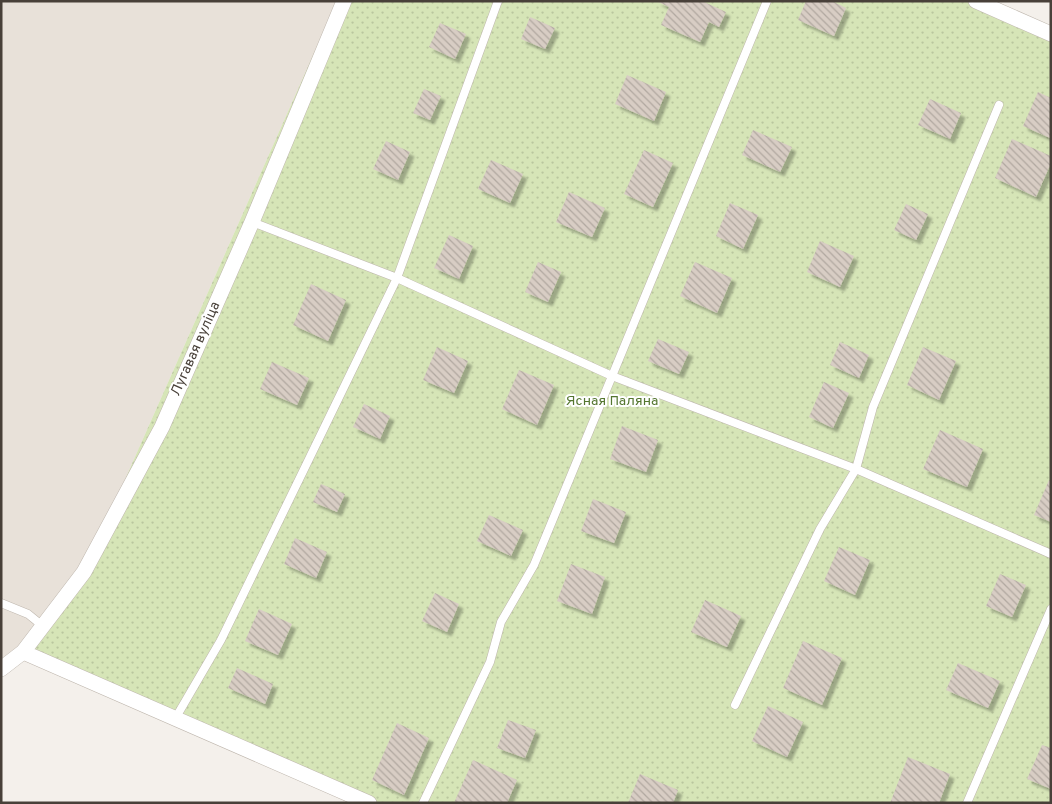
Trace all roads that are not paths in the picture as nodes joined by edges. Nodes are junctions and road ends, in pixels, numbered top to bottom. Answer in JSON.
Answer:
{"nodes":[{"id":1,"x":344,"y":1,"type":"edge"},
{"id":2,"x":498,"y":1,"type":"edge"},
{"id":3,"x":767,"y":1,"type":"edge"},
{"id":4,"x":976,"y":1,"type":"edge"},
{"id":5,"x":1051,"y":34,"type":"edge"},
{"id":6,"x":999,"y":105,"type":"dead end"},
{"id":7,"x":252,"y":222,"type":"junction"},
{"id":8,"x":397,"y":278,"type":"junction"},
{"id":9,"x":612,"y":376,"type":"junction"},
{"id":10,"x":856,"y":469,"type":"junction"},
{"id":11,"x":1051,"y":554,"type":"edge"},
{"id":12,"x":1,"y":603,"type":"edge"},
{"id":13,"x":1051,"y":609,"type":"edge"},
{"id":14,"x":44,"y":627,"type":"junction"},
{"id":15,"x":23,"y":652,"type":"junction"},
{"id":16,"x":1,"y":669,"type":"edge"},
{"id":17,"x":735,"y":705,"type":"dead end"},
{"id":18,"x":175,"y":718,"type":"junction"},
{"id":19,"x":340,"y":797,"type":"edge"},
{"id":20,"x":369,"y":803,"type":"edge"},
{"id":21,"x":423,"y":803,"type":"edge"},
{"id":22,"x":967,"y":803,"type":"edge"}],
"edges":[{"from":1,"to":7,"type":"street","name":"Лугавая вуліца"},
{"from":2,"to":8,"type":"lane"},
{"from":3,"to":9,"type":"lane"},
{"from":4,"to":5,"type":"street"},
{"from":6,"to":10,"type":"lane"},
{"from":7,"to":8,"type":"lane"},
{"from":7,"to":14,"type":"street","name":"Лугавая вуліца"},
{"from":8,"to":9,"type":"lane"},
{"from":8,"to":18,"type":"lane"},
{"from":9,"to":10,"type":"lane"},
{"from":9,"to":21,"type":"lane"},
{"from":10,"to":11,"type":"lane"},
{"from":10,"to":17,"type":"lane"},
{"from":12,"to":14,"type":"lane"},
{"from":13,"to":22,"type":"lane"},
{"from":14,"to":15,"type":"street","name":"Лугавая вуліца"},
{"from":15,"to":16,"type":"street","name":"Лугавая вуліца"},
{"from":15,"to":18,"type":"street"},
{"from":18,"to":19,"type":"street"},
{"from":19,"to":20,"type":"street"}]}
